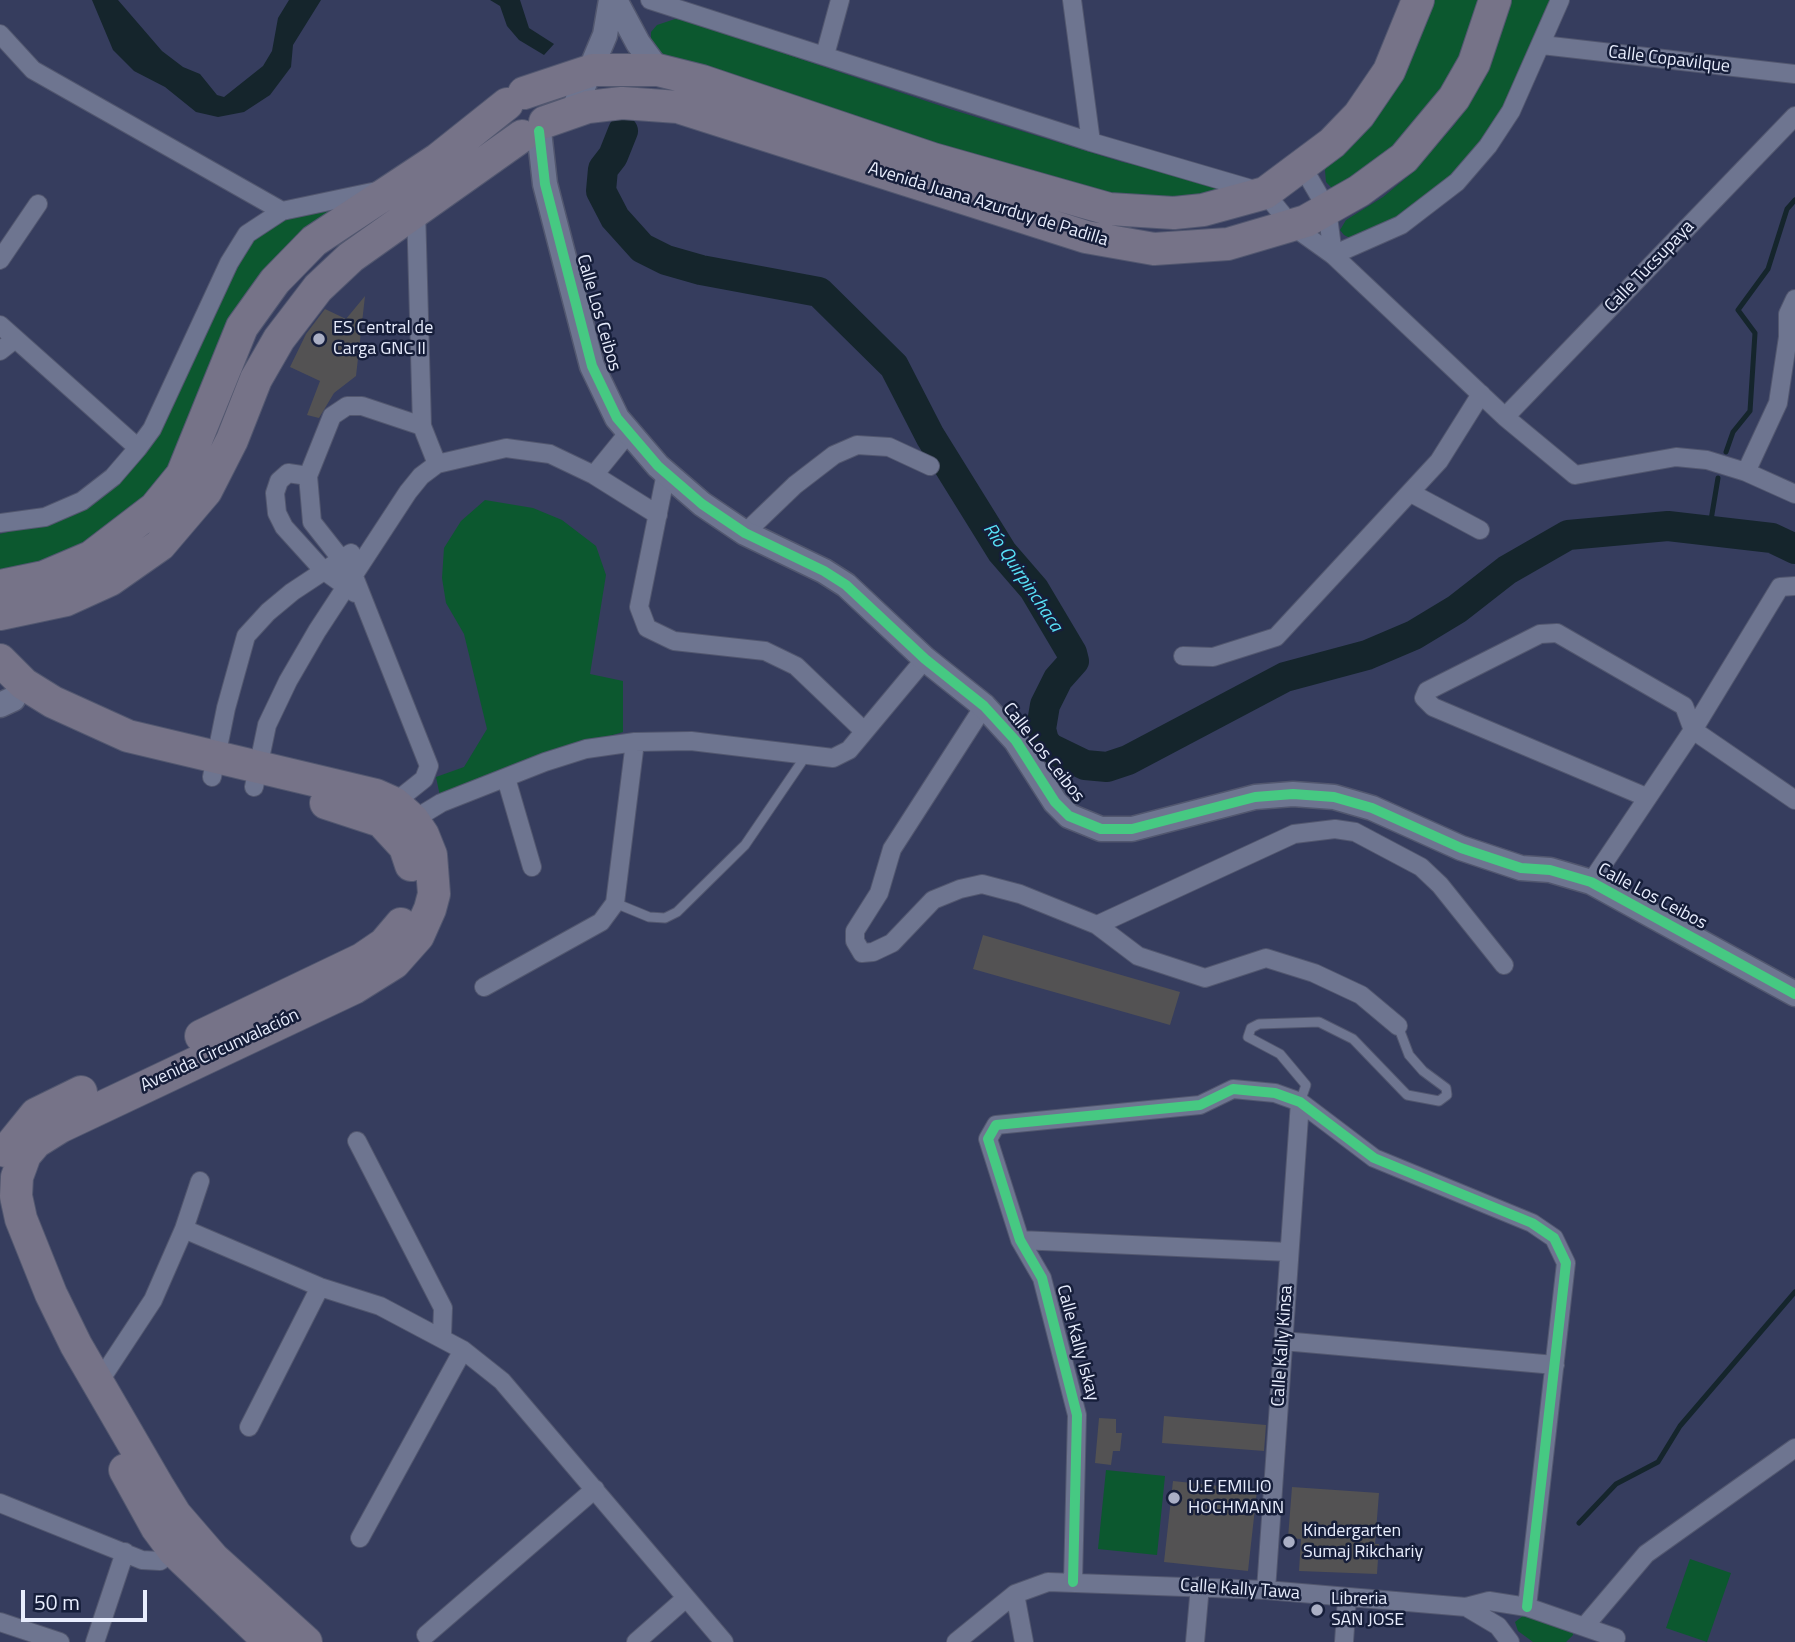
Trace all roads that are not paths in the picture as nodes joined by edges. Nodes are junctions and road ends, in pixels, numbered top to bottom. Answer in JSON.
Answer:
{"nodes":[{"id":1,"x":613,"y":0,"type":"edge"},
{"id":2,"x":650,"y":0,"type":"edge"},
{"id":3,"x":840,"y":0,"type":"edge"},
{"id":4,"x":1072,"y":0,"type":"edge"},
{"id":5,"x":1418,"y":0,"type":"edge"},
{"id":6,"x":1495,"y":0,"type":"edge"},
{"id":7,"x":1560,"y":0,"type":"edge"},
{"id":8,"x":0,"y":34,"type":"edge"},
{"id":9,"x":1542,"y":45,"type":"junction"},
{"id":10,"x":825,"y":55,"type":"junction"},
{"id":11,"x":593,"y":70,"type":"junction"},
{"id":12,"x":658,"y":71,"type":"junction"},
{"id":13,"x":1795,"y":74,"type":"edge"},
{"id":14,"x":515,"y":98,"type":"junction"},
{"id":15,"x":1795,"y":116,"type":"edge"},
{"id":16,"x":537,"y":129,"type":"junction"},
{"id":17,"x":1091,"y":142,"type":"junction"},
{"id":18,"x":1302,"y":166,"type":"junction"},
{"id":19,"x":1265,"y":192,"type":"junction"},
{"id":20,"x":407,"y":198,"type":"junction"},
{"id":21,"x":38,"y":204,"type":"dead end"},
{"id":22,"x":1327,"y":209,"type":"junction"},
{"id":23,"x":282,"y":211,"type":"junction"},
{"id":24,"x":1291,"y":225,"type":"junction"},
{"id":25,"x":1333,"y":255,"type":"junction"},
{"id":26,"x":0,"y":260,"type":"edge"},
{"id":27,"x":1792,"y":310,"type":"edge"},
{"id":28,"x":0,"y":325,"type":"edge"},
{"id":29,"x":7,"y":345,"type":"edge"},
{"id":30,"x":1481,"y":394,"type":"junction"},
{"id":31,"x":1505,"y":417,"type":"junction"},
{"id":32,"x":422,"y":426,"type":"junction"},
{"id":33,"x":629,"y":432,"type":"junction"},
{"id":34,"x":138,"y":448,"type":"junction"},
{"id":35,"x":437,"y":464,"type":"junction"},
{"id":36,"x":930,"y":466,"type":"dead end"},
{"id":37,"x":1746,"y":472,"type":"junction"},
{"id":38,"x":667,"y":473,"type":"junction"},
{"id":39,"x":594,"y":475,"type":"junction"},
{"id":40,"x":308,"y":476,"type":"junction"},
{"id":41,"x":1411,"y":493,"type":"junction"},
{"id":42,"x":1795,"y":495,"type":"edge"},
{"id":43,"x":658,"y":515,"type":"junction"},
{"id":44,"x":0,"y":523,"type":"edge"},
{"id":45,"x":1480,"y":530,"type":"dead end"},
{"id":46,"x":745,"y":533,"type":"junction"},
{"id":47,"x":370,"y":547,"type":"junction"},
{"id":48,"x":342,"y":556,"type":"junction"},
{"id":49,"x":323,"y":570,"type":"junction"},
{"id":50,"x":349,"y":581,"type":"junction"},
{"id":51,"x":0,"y":586,"type":"edge"},
{"id":52,"x":1795,"y":586,"type":"edge"},
{"id":53,"x":66,"y":600,"type":"junction"},
{"id":54,"x":0,"y":614,"type":"edge"},
{"id":55,"x":1183,"y":656,"type":"dead end"},
{"id":56,"x":925,"y":659,"type":"junction"},
{"id":57,"x":7,"y":684,"type":"edge"},
{"id":58,"x":984,"y":706,"type":"junction"},
{"id":59,"x":1693,"y":730,"type":"junction"},
{"id":60,"x":864,"y":731,"type":"junction"},
{"id":61,"x":635,"y":742,"type":"junction"},
{"id":62,"x":805,"y":757,"type":"junction"},
{"id":63,"x":214,"y":767,"type":"junction"},
{"id":64,"x":256,"y":776,"type":"junction"},
{"id":65,"x":506,"y":778,"type":"junction"},
{"id":66,"x":1646,"y":797,"type":"junction"},
{"id":67,"x":1795,"y":800,"type":"edge"},
{"id":68,"x":403,"y":812,"type":"junction"},
{"id":69,"x":532,"y":867,"type":"dead end"},
{"id":70,"x":1591,"y":882,"type":"junction"},
{"id":71,"x":615,"y":903,"type":"junction"},
{"id":72,"x":1097,"y":925,"type":"junction"},
{"id":73,"x":1504,"y":965,"type":"dead end"},
{"id":74,"x":484,"y":987,"type":"dead end"},
{"id":75,"x":1795,"y":994,"type":"edge"},
{"id":76,"x":1398,"y":1026,"type":"joint"},
{"id":77,"x":1300,"y":1102,"type":"junction"},
{"id":78,"x":356,"y":1141,"type":"dead end"},
{"id":79,"x":0,"y":1166,"type":"edge"},
{"id":80,"x":200,"y":1181,"type":"dead end"},
{"id":81,"x":0,"y":1211,"type":"edge"},
{"id":82,"x":184,"y":1229,"type":"junction"},
{"id":83,"x":1020,"y":1240,"type":"junction"},
{"id":84,"x":1289,"y":1252,"type":"junction"},
{"id":85,"x":320,"y":1287,"type":"junction"},
{"id":86,"x":442,"y":1336,"type":"junction"},
{"id":87,"x":1283,"y":1341,"type":"junction"},
{"id":88,"x":463,"y":1350,"type":"junction"},
{"id":89,"x":1555,"y":1365,"type":"junction"},
{"id":90,"x":99,"y":1382,"type":"junction"},
{"id":91,"x":249,"y":1427,"type":"dead end"},
{"id":92,"x":1795,"y":1448,"type":"edge"},
{"id":93,"x":595,"y":1489,"type":"junction"},
{"id":94,"x":0,"y":1503,"type":"edge"},
{"id":95,"x":360,"y":1538,"type":"dead end"},
{"id":96,"x":184,"y":1545,"type":"junction"},
{"id":97,"x":125,"y":1552,"type":"junction"},
{"id":98,"x":1073,"y":1582,"type":"junction"},
{"id":99,"x":1199,"y":1586,"type":"junction"},
{"id":100,"x":1266,"y":1590,"type":"junction"},
{"id":101,"x":1015,"y":1594,"type":"junction"},
{"id":102,"x":686,"y":1598,"type":"junction"},
{"id":103,"x":1347,"y":1598,"type":"junction"},
{"id":104,"x":1466,"y":1607,"type":"junction"},
{"id":105,"x":1527,"y":1607,"type":"junction"},
{"id":106,"x":0,"y":1622,"type":"edge"},
{"id":107,"x":1584,"y":1627,"type":"junction"},
{"id":108,"x":426,"y":1635,"type":"dead end"},
{"id":109,"x":1615,"y":1641,"type":"edge"},
{"id":110,"x":60,"y":1642,"type":"edge"},
{"id":111,"x":95,"y":1642,"type":"edge"},
{"id":112,"x":270,"y":1642,"type":"edge"},
{"id":113,"x":306,"y":1642,"type":"edge"},
{"id":114,"x":636,"y":1642,"type":"edge"},
{"id":115,"x":724,"y":1642,"type":"edge"},
{"id":116,"x":957,"y":1642,"type":"edge"},
{"id":117,"x":1024,"y":1642,"type":"edge"},
{"id":118,"x":1195,"y":1642,"type":"edge"},
{"id":119,"x":1344,"y":1642,"type":"edge"},
{"id":120,"x":1510,"y":1642,"type":"edge"}],
"edges":[{"from":1,"to":11,"type":"street"},
{"from":1,"to":12,"type":"street"},
{"from":2,"to":10,"type":"street"},
{"from":3,"to":10,"type":"street"},
{"from":4,"to":17,"type":"street"},
{"from":5,"to":18,"type":"highway","name":"Avenida Juana Azurduy de Padilla"},
{"from":6,"to":22,"type":"highway","name":"Avenida Juana Azurduy de Padilla"},
{"from":7,"to":9,"type":"street"},
{"from":8,"to":23,"type":"street"},
{"from":9,"to":13,"type":"street","name":"Calle Copavilque"},
{"from":9,"to":25,"type":"street"},
{"from":10,"to":17,"type":"street"},
{"from":11,"to":12,"type":"highway","name":"Avenida Juana Azurduy de Padilla"},
{"from":11,"to":14,"type":"highway","name":"Avenida Juana Azurduy de Padilla"},
{"from":11,"to":16,"type":"street"},
{"from":12,"to":19,"type":"highway","name":"Avenida Juana Azurduy de Padilla"},
{"from":14,"to":16,"type":"highway"},
{"from":14,"to":20,"type":"highway","name":"Avenida Juana Azurduy de Padilla"},
{"from":15,"to":31,"type":"street","name":"Calle Tucsupaya"},
{"from":16,"to":20,"type":"highway","name":"Avenida Juana Azurduy de Padilla"},
{"from":16,"to":24,"type":"highway","name":"Avenida Juana Azurduy de Padilla"},
{"from":16,"to":33,"type":"street","name":"Calle Los Ceibos"},
{"from":17,"to":19,"type":"street"},
{"from":18,"to":19,"type":"highway","name":"Avenida Juana Azurduy de Padilla"},
{"from":18,"to":22,"type":"street"},
{"from":19,"to":24,"type":"street"},
{"from":20,"to":23,"type":"street"},
{"from":20,"to":32,"type":"street"},
{"from":20,"to":51,"type":"highway","name":"Avenida Juana Azurduy de Padilla"},
{"from":20,"to":53,"type":"highway","name":"Avenida Juana Azurduy de Padilla"},
{"from":21,"to":26,"type":"street"},
{"from":22,"to":24,"type":"highway","name":"Avenida Juana Azurduy de Padilla"},
{"from":22,"to":25,"type":"street"},
{"from":23,"to":34,"type":"street"},
{"from":24,"to":25,"type":"street"},
{"from":25,"to":30,"type":"street"},
{"from":27,"to":37,"type":"street"},
{"from":28,"to":29,"type":"street"},
{"from":29,"to":34,"type":"street"},
{"from":30,"to":31,"type":"street"},
{"from":30,"to":41,"type":"street"},
{"from":31,"to":37,"type":"street"},
{"from":32,"to":35,"type":"street"},
{"from":32,"to":40,"type":"street"},
{"from":33,"to":38,"type":"street","name":"Calle Los Ceibos"},
{"from":33,"to":39,"type":"street"},
{"from":34,"to":44,"type":"street"},
{"from":35,"to":39,"type":"street"},
{"from":35,"to":47,"type":"street"},
{"from":36,"to":46,"type":"street"},
{"from":37,"to":42,"type":"street"},
{"from":38,"to":43,"type":"street"},
{"from":38,"to":46,"type":"street","name":"Calle Los Ceibos"},
{"from":39,"to":43,"type":"street"},
{"from":40,"to":48,"type":"street"},
{"from":40,"to":49,"type":"street"},
{"from":41,"to":45,"type":"street"},
{"from":41,"to":55,"type":"street"},
{"from":43,"to":60,"type":"street"},
{"from":46,"to":56,"type":"street","name":"Calle Los Ceibos"},
{"from":47,"to":48,"type":"street"},
{"from":47,"to":50,"type":"street"},
{"from":48,"to":49,"type":"street"},
{"from":48,"to":50,"type":"street"},
{"from":49,"to":50,"type":"street"},
{"from":49,"to":63,"type":"street"},
{"from":50,"to":64,"type":"street"},
{"from":50,"to":68,"type":"street"},
{"from":52,"to":59,"type":"street"},
{"from":53,"to":54,"type":"highway","name":"Avenida Juana Azurduy de Padilla"},
{"from":53,"to":57,"type":"highway"},
{"from":56,"to":58,"type":"street","name":"Calle Los Ceibos"},
{"from":56,"to":60,"type":"street"},
{"from":57,"to":63,"type":"highway","name":"Avenida Circunvalación"},
{"from":58,"to":70,"type":"street","name":"Calle Los Ceibos"},
{"from":58,"to":72,"type":"street"},
{"from":59,"to":66,"type":"street"},
{"from":59,"to":66,"type":"street"},
{"from":59,"to":67,"type":"street"},
{"from":60,"to":62,"type":"street"},
{"from":61,"to":62,"type":"street"},
{"from":61,"to":65,"type":"street"},
{"from":61,"to":71,"type":"street"},
{"from":62,"to":71,"type":"lane"},
{"from":63,"to":64,"type":"highway","name":"Avenida Circunvalación"},
{"from":64,"to":68,"type":"highway","name":"Avenida Circunvalación"},
{"from":64,"to":79,"type":"highway","name":"Avenida Circunvalación"},
{"from":65,"to":68,"type":"street"},
{"from":65,"to":69,"type":"street"},
{"from":66,"to":70,"type":"street"},
{"from":68,"to":90,"type":"highway","name":"Avenida Circunvalación"},
{"from":70,"to":75,"type":"street","name":"Calle Los Ceibos"},
{"from":71,"to":74,"type":"street"},
{"from":72,"to":73,"type":"street"},
{"from":72,"to":76,"type":"street"},
{"from":76,"to":77,"type":"lane"},
{"from":77,"to":83,"type":"street","name":"Calle Kally Iskay"},
{"from":77,"to":84,"type":"street","name":"Calle Kally Kinsa"},
{"from":77,"to":89,"type":"street"},
{"from":78,"to":86,"type":"street"},
{"from":80,"to":82,"type":"street"},
{"from":81,"to":96,"type":"highway","name":"Avenida Circunvalación"},
{"from":82,"to":85,"type":"street"},
{"from":82,"to":90,"type":"street"},
{"from":83,"to":84,"type":"street"},
{"from":83,"to":98,"type":"street","name":"Calle Kally Iskay"},
{"from":84,"to":87,"type":"street","name":"Calle Kally Kinsa"},
{"from":85,"to":86,"type":"street"},
{"from":85,"to":91,"type":"street"},
{"from":86,"to":88,"type":"street"},
{"from":87,"to":89,"type":"street"},
{"from":87,"to":100,"type":"street","name":"Calle Kally Kinsa"},
{"from":88,"to":93,"type":"street"},
{"from":88,"to":95,"type":"street"},
{"from":89,"to":105,"type":"street"},
{"from":90,"to":96,"type":"highway","name":"Avenida Circunvalación"},
{"from":92,"to":107,"type":"street"},
{"from":93,"to":102,"type":"street"},
{"from":93,"to":108,"type":"street"},
{"from":94,"to":97,"type":"street"},
{"from":96,"to":97,"type":"street"},
{"from":96,"to":112,"type":"highway","name":"Avenida Circunvalación"},
{"from":96,"to":113,"type":"highway","name":"Avenida Circunvalación"},
{"from":97,"to":111,"type":"street"},
{"from":98,"to":99,"type":"street","name":"Calle Kally Tawa"},
{"from":98,"to":101,"type":"street","name":"Calle Kally Tawa"},
{"from":99,"to":100,"type":"street","name":"Calle Kally Tawa"},
{"from":99,"to":118,"type":"street"},
{"from":100,"to":103,"type":"street","name":"Calle Kally Tawa"},
{"from":101,"to":116,"type":"street","name":"Calle Kally Tawa"},
{"from":101,"to":117,"type":"street"},
{"from":102,"to":114,"type":"street"},
{"from":102,"to":115,"type":"street"},
{"from":103,"to":104,"type":"street","name":"Calle Kally Tawa"},
{"from":103,"to":119,"type":"street"},
{"from":104,"to":105,"type":"street"},
{"from":104,"to":120,"type":"street"},
{"from":105,"to":107,"type":"street"},
{"from":106,"to":110,"type":"street"},
{"from":107,"to":109,"type":"street"}]}
